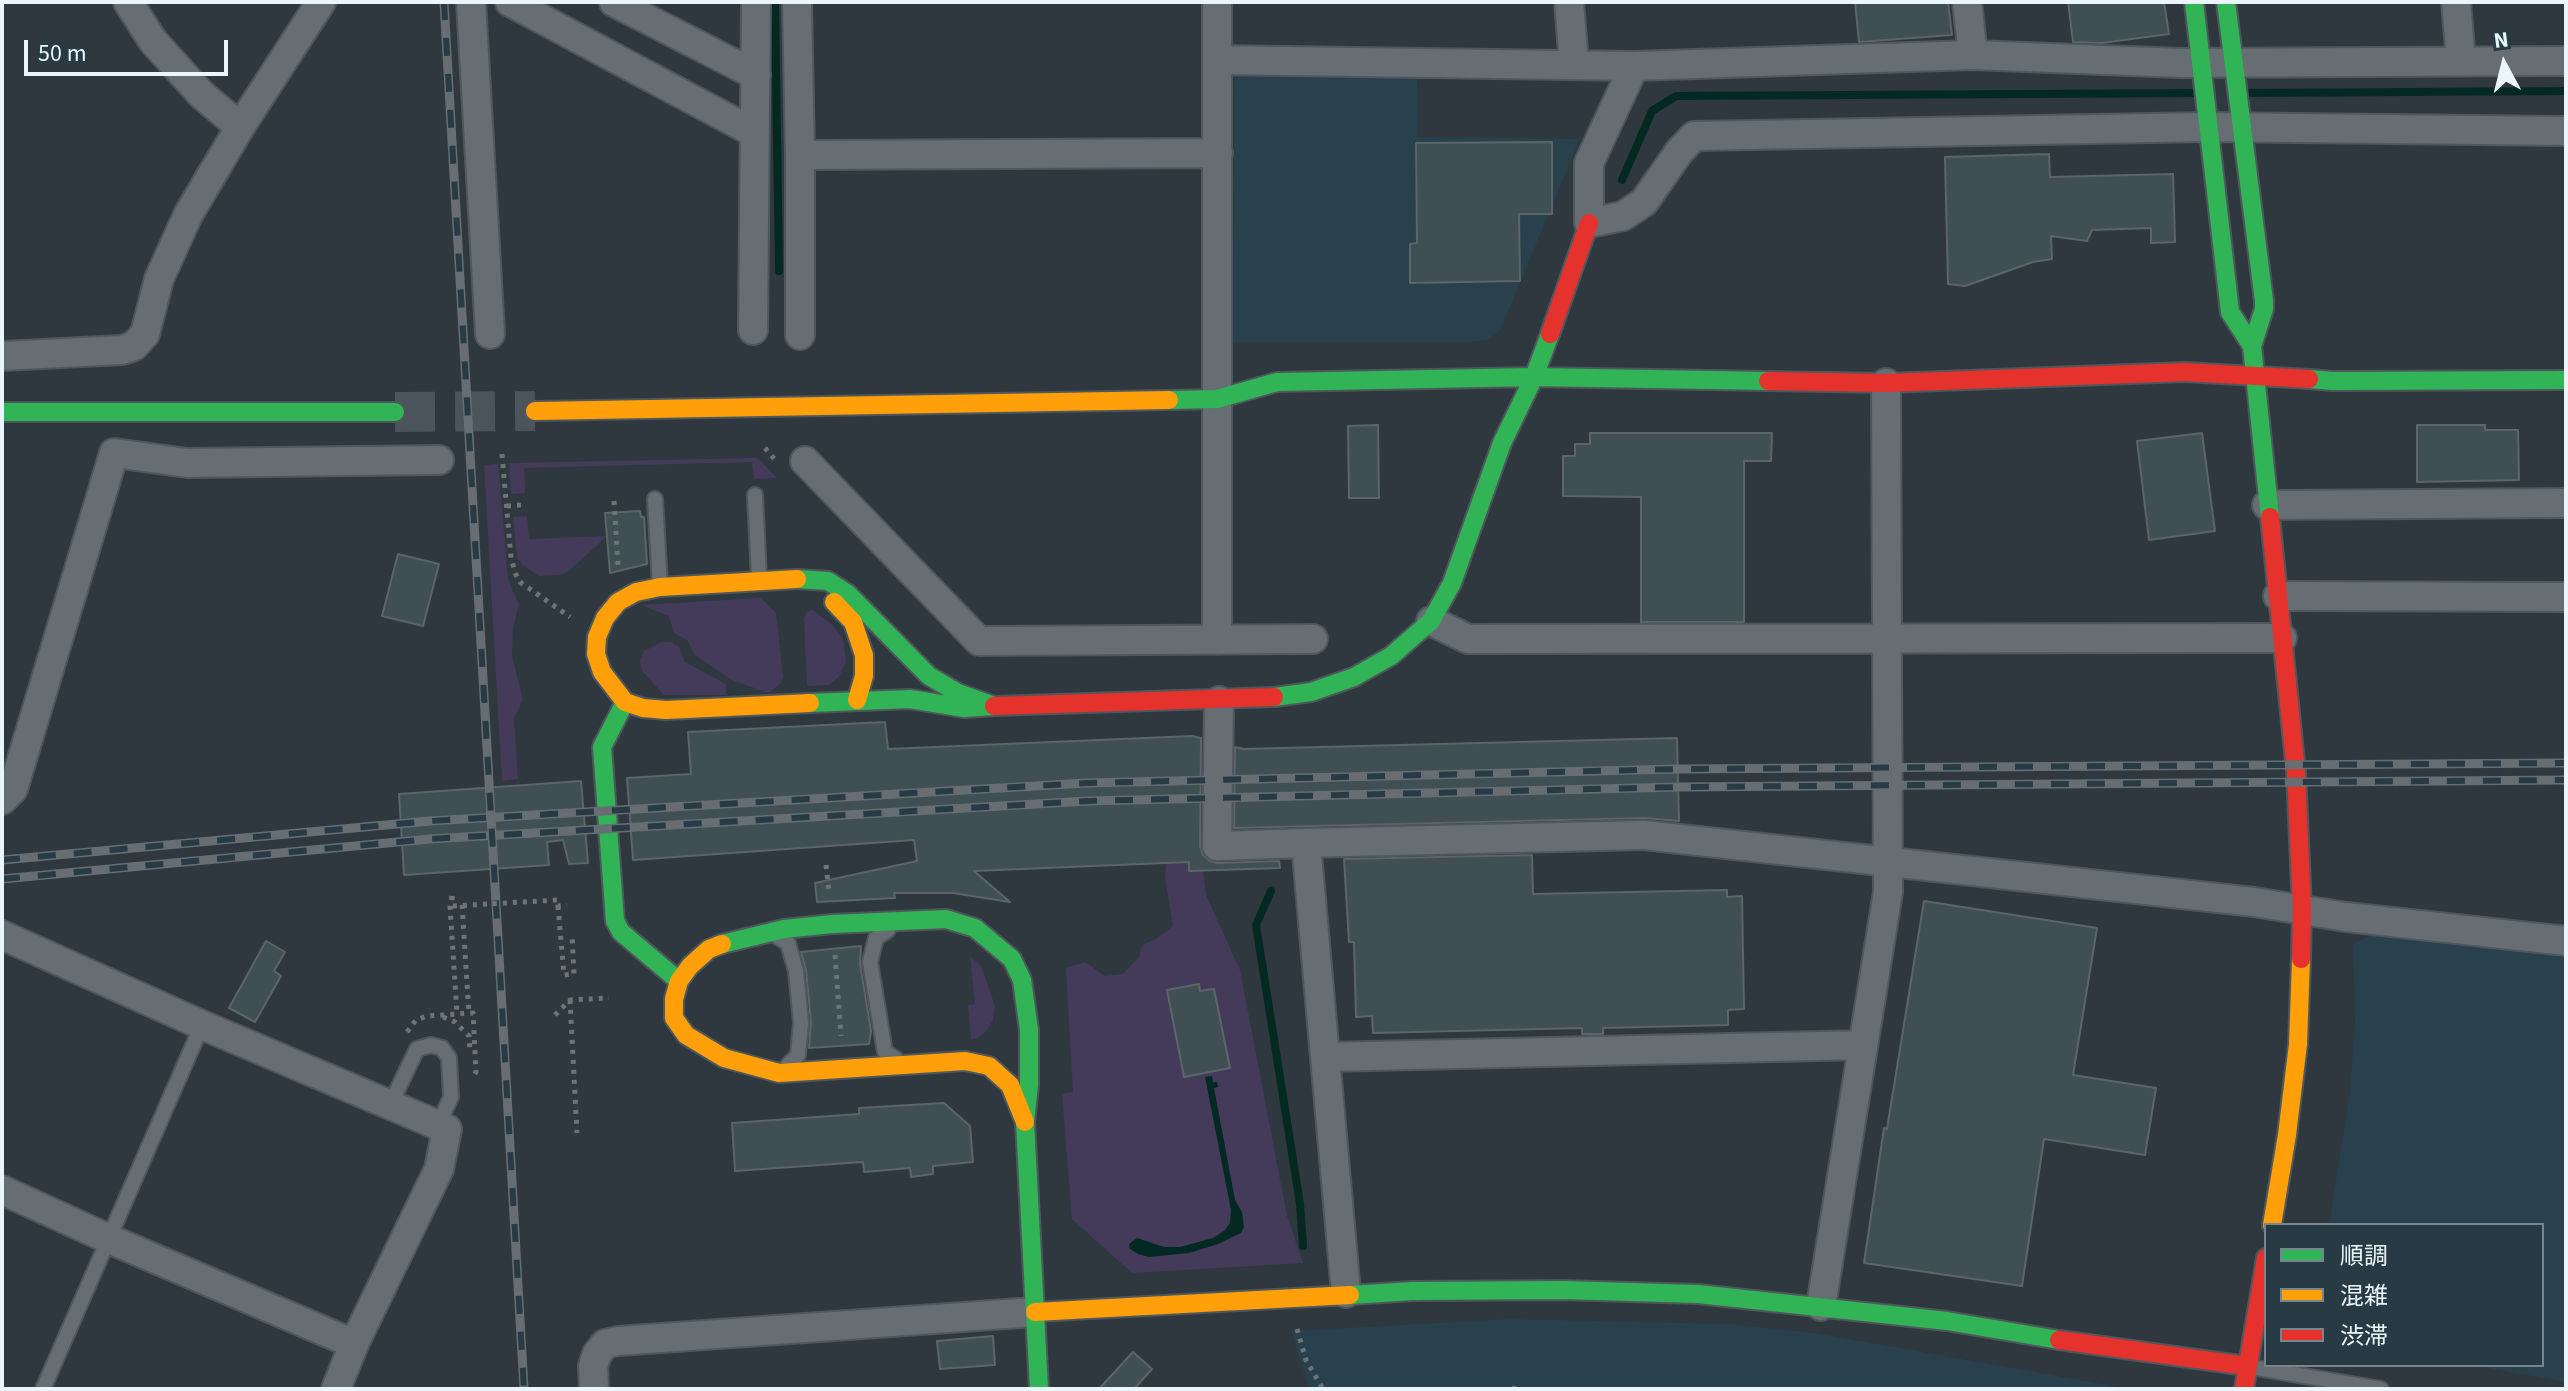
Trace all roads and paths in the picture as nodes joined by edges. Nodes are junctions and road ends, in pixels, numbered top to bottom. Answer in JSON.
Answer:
{"nodes":[{"id":1,"x":128,"y":2,"type":"edge"},
{"id":2,"x":321,"y":2,"type":"edge"},
{"id":3,"x":471,"y":2,"type":"edge"},
{"id":4,"x":510,"y":2,"type":"edge"},
{"id":5,"x":614,"y":2,"type":"edge"},
{"id":6,"x":756,"y":2,"type":"edge"},
{"id":7,"x":797,"y":2,"type":"edge"},
{"id":8,"x":1217,"y":2,"type":"edge"},
{"id":9,"x":1569,"y":2,"type":"edge"},
{"id":10,"x":1967,"y":2,"type":"edge"},
{"id":11,"x":2194,"y":2,"type":"edge"},
{"id":12,"x":2226,"y":2,"type":"edge"},
{"id":13,"x":2456,"y":2,"type":"edge"},
{"id":14,"x":1973,"y":55,"type":"junction"},
{"id":15,"x":1217,"y":60,"type":"junction"},
{"id":16,"x":2461,"y":61,"type":"junction"},
{"id":17,"x":2566,"y":61,"type":"edge"},
{"id":18,"x":1574,"y":64,"type":"junction"},
{"id":19,"x":1634,"y":66,"type":"junction"},
{"id":20,"x":2233,"y":69,"type":"junction"},
{"id":21,"x":2201,"y":71,"type":"junction"},
{"id":22,"x":756,"y":75,"type":"junction"},
{"id":23,"x":2207,"y":120,"type":"junction"},
{"id":24,"x":2239,"y":120,"type":"junction"},
{"id":25,"x":240,"y":127,"type":"junction"},
{"id":26,"x":2566,"y":131,"type":"edge"},
{"id":27,"x":755,"y":133,"type":"junction"},
{"id":28,"x":1218,"y":153,"type":"junction"},
{"id":29,"x":800,"y":155,"type":"junction"},
{"id":30,"x":1589,"y":223,"type":"junction"},
{"id":31,"x":753,"y":330,"type":"dead end"},
{"id":32,"x":490,"y":334,"type":"dead end"},
{"id":33,"x":800,"y":335,"type":"dead end"},
{"id":34,"x":2252,"y":346,"type":"junction"},
{"id":35,"x":2,"y":356,"type":"edge"},
{"id":36,"x":2255,"y":374,"type":"junction"},
{"id":37,"x":1534,"y":377,"type":"junction"},
{"id":38,"x":2566,"y":380,"type":"edge"},
{"id":39,"x":1886,"y":383,"type":"junction"},
{"id":40,"x":1217,"y":399,"type":"junction"},
{"id":41,"x":535,"y":411,"type":"tunnel mouth"},
{"id":42,"x":2,"y":412,"type":"edge"},
{"id":43,"x":395,"y":412,"type":"tunnel mouth"},
{"id":44,"x":502,"y":454,"type":"dead end"},
{"id":45,"x":439,"y":460,"type":"dead end"},
{"id":46,"x":805,"y":461,"type":"dead end"},
{"id":47,"x":755,"y":495,"type":"dead end"},
{"id":48,"x":655,"y":499,"type":"dead end"},
{"id":49,"x":614,"y":501,"type":"dead end"},
{"id":50,"x":2566,"y":503,"type":"edge"},
{"id":51,"x":521,"y":505,"type":"dead end"},
{"id":52,"x":2267,"y":505,"type":"junction"},
{"id":53,"x":507,"y":506,"type":"junction"},
{"id":54,"x":618,"y":566,"type":"dead end"},
{"id":55,"x":797,"y":579,"type":"junction"},
{"id":56,"x":759,"y":581,"type":"junction"},
{"id":57,"x":660,"y":587,"type":"junction"},
{"id":58,"x":2278,"y":596,"type":"junction"},
{"id":59,"x":2566,"y":597,"type":"edge"},
{"id":60,"x":571,"y":617,"type":"dead end"},
{"id":61,"x":1431,"y":621,"type":"junction"},
{"id":62,"x":2282,"y":638,"type":"junction"},
{"id":63,"x":1313,"y":639,"type":"dead end"},
{"id":64,"x":1217,"y":640,"type":"junction"},
{"id":65,"x":1889,"y":640,"type":"junction"},
{"id":66,"x":857,"y":700,"type":"junction"},
{"id":67,"x":1219,"y":701,"type":"junction"},
{"id":68,"x":625,"y":702,"type":"junction"},
{"id":69,"x":994,"y":706,"type":"junction"},
{"id":70,"x":2,"y":800,"type":"edge"},
{"id":71,"x":1306,"y":843,"type":"junction"},
{"id":72,"x":1888,"y":863,"type":"junction"},
{"id":73,"x":826,"y":865,"type":"dead end"},
{"id":74,"x":462,"y":905,"type":"junction"},
{"id":75,"x":567,"y":905,"type":"dead end"},
{"id":76,"x":558,"y":906,"type":"junction"},
{"id":77,"x":2302,"y":909,"type":"junction"},
{"id":78,"x":905,"y":920,"type":"junction"},
{"id":79,"x":832,"y":924,"type":"junction"},
{"id":80,"x":768,"y":932,"type":"junction"},
{"id":81,"x":2,"y":935,"type":"edge"},
{"id":82,"x":572,"y":935,"type":"dead end"},
{"id":83,"x":991,"y":940,"type":"junction"},
{"id":84,"x":2566,"y":941,"type":"edge"},
{"id":85,"x":679,"y":981,"type":"junction"},
{"id":86,"x":609,"y":998,"type":"dead end"},
{"id":87,"x":570,"y":1000,"type":"junction"},
{"id":88,"x":469,"y":1010,"type":"dead end"},
{"id":89,"x":1009,"y":1012,"type":"dead end"},
{"id":90,"x":457,"y":1014,"type":"dead end"},
{"id":91,"x":555,"y":1015,"type":"dead end"},
{"id":92,"x":202,"y":1025,"type":"junction"},
{"id":93,"x":1863,"y":1045,"type":"junction"},
{"id":94,"x":988,"y":1047,"type":"dead end"},
{"id":95,"x":1325,"y":1057,"type":"junction"},
{"id":96,"x":965,"y":1061,"type":"junction"},
{"id":97,"x":906,"y":1066,"type":"junction"},
{"id":98,"x":843,"y":1071,"type":"junction"},
{"id":99,"x":779,"y":1073,"type":"junction"},
{"id":100,"x":390,"y":1105,"type":"junction"},
{"id":101,"x":1025,"y":1122,"type":"junction"},
{"id":102,"x":438,"y":1125,"type":"junction"},
{"id":103,"x":577,"y":1133,"type":"dead end"},
{"id":104,"x":2,"y":1190,"type":"edge"},
{"id":105,"x":2272,"y":1223,"type":"edge"},
{"id":106,"x":109,"y":1239,"type":"junction"},
{"id":107,"x":2264,"y":1269,"type":"edge"},
{"id":108,"x":1346,"y":1293,"type":"junction"},
{"id":109,"x":1821,"y":1306,"type":"junction"},
{"id":110,"x":1035,"y":1312,"type":"junction"},
{"id":111,"x":1296,"y":1325,"type":"dead end"},
{"id":112,"x":354,"y":1344,"type":"junction"},
{"id":113,"x":2247,"y":1366,"type":"junction"},
{"id":114,"x":43,"y":1389,"type":"edge"},
{"id":115,"x":336,"y":1389,"type":"edge"},
{"id":116,"x":594,"y":1389,"type":"edge"},
{"id":117,"x":1039,"y":1389,"type":"edge"},
{"id":118,"x":1323,"y":1389,"type":"edge"},
{"id":119,"x":2244,"y":1389,"type":"edge"},
{"id":120,"x":2381,"y":1389,"type":"edge"}],
"edges":[{"from":1,"to":25,"type":"street"},
{"from":2,"to":25,"type":"street"},
{"from":3,"to":32,"type":"street"},
{"from":4,"to":27,"type":"street"},
{"from":5,"to":22,"type":"street"},
{"from":6,"to":22,"type":"street"},
{"from":7,"to":29,"type":"street"},
{"from":8,"to":15,"type":"street"},
{"from":9,"to":18,"type":"street"},
{"from":10,"to":14,"type":"street"},
{"from":11,"to":21,"type":"street"},
{"from":12,"to":20,"type":"street"},
{"from":13,"to":16,"type":"street"},
{"from":14,"to":19,"type":"street"},
{"from":14,"to":21,"type":"street"},
{"from":15,"to":18,"type":"street"},
{"from":15,"to":28,"type":"street"},
{"from":16,"to":17,"type":"street"},
{"from":16,"to":20,"type":"street"},
{"from":18,"to":19,"type":"street"},
{"from":19,"to":30,"type":"street"},
{"from":20,"to":21,"type":"street"},
{"from":20,"to":24,"type":"street"},
{"from":21,"to":23,"type":"street"},
{"from":22,"to":27,"type":"street"},
{"from":23,"to":24,"type":"street"},
{"from":23,"to":30,"type":"street"},
{"from":23,"to":34,"type":"street"},
{"from":24,"to":26,"type":"street"},
{"from":24,"to":34,"type":"street"},
{"from":25,"to":35,"type":"street"},
{"from":27,"to":31,"type":"street"},
{"from":28,"to":29,"type":"street"},
{"from":28,"to":40,"type":"street"},
{"from":29,"to":33,"type":"street"},
{"from":30,"to":37,"type":"street"},
{"from":34,"to":36,"type":"street"},
{"from":36,"to":38,"type":"street"},
{"from":36,"to":39,"type":"street"},
{"from":36,"to":52,"type":"street"},
{"from":37,"to":39,"type":"street"},
{"from":37,"to":40,"type":"street"},
{"from":37,"to":61,"type":"street"},
{"from":39,"to":65,"type":"street"},
{"from":40,"to":41,"type":"street"},
{"from":40,"to":64,"type":"street"},
{"from":42,"to":43,"type":"street"},
{"from":44,"to":53,"type":"path"},
{"from":45,"to":70,"type":"street"},
{"from":46,"to":64,"type":"street"},
{"from":47,"to":56,"type":"lane"},
{"from":48,"to":57,"type":"lane"},
{"from":49,"to":54,"type":"path"},
{"from":50,"to":52,"type":"street"},
{"from":51,"to":53,"type":"path"},
{"from":52,"to":58,"type":"street"},
{"from":53,"to":60,"type":"path"},
{"from":55,"to":56,"type":"street"},
{"from":55,"to":66,"type":"street"},
{"from":55,"to":69,"type":"street"},
{"from":56,"to":57,"type":"street"},
{"from":57,"to":68,"type":"street"},
{"from":58,"to":59,"type":"street"},
{"from":58,"to":62,"type":"street"},
{"from":61,"to":65,"type":"street"},
{"from":61,"to":67,"type":"street"},
{"from":62,"to":65,"type":"street"},
{"from":62,"to":77,"type":"street"},
{"from":63,"to":64,"type":"street"},
{"from":65,"to":72,"type":"street"},
{"from":66,"to":68,"type":"street"},
{"from":66,"to":69,"type":"street"},
{"from":67,"to":69,"type":"street"},
{"from":67,"to":71,"type":"street"},
{"from":68,"to":85,"type":"street"},
{"from":71,"to":72,"type":"street"},
{"from":71,"to":95,"type":"street"},
{"from":72,"to":77,"type":"street"},
{"from":72,"to":93,"type":"street"},
{"from":73,"to":79,"type":"path"},
{"from":74,"to":76,"type":"path","bridge":true},
{"from":74,"to":88,"type":"path"},
{"from":74,"to":90,"type":"path","bridge":true},
{"from":75,"to":76,"type":"path","bridge":true},
{"from":76,"to":82,"type":"path"},
{"from":77,"to":84,"type":"street"},
{"from":77,"to":105,"type":"street"},
{"from":78,"to":79,"type":"street"},
{"from":78,"to":83,"type":"street"},
{"from":78,"to":97,"type":"lane"},
{"from":79,"to":80,"type":"street"},
{"from":79,"to":98,"type":"path"},
{"from":80,"to":85,"type":"street"},
{"from":80,"to":99,"type":"lane"},
{"from":81,"to":92,"type":"street"},
{"from":83,"to":89,"type":"street"},
{"from":83,"to":101,"type":"street"},
{"from":85,"to":99,"type":"street"},
{"from":86,"to":87,"type":"path"},
{"from":87,"to":91,"type":"path"},
{"from":87,"to":103,"type":"path"},
{"from":92,"to":100,"type":"street"},
{"from":92,"to":106,"type":"lane"},
{"from":93,"to":95,"type":"street"},
{"from":93,"to":109,"type":"street"},
{"from":94,"to":96,"type":"street"},
{"from":95,"to":108,"type":"street"},
{"from":96,"to":97,"type":"street"},
{"from":96,"to":101,"type":"street"},
{"from":97,"to":98,"type":"street"},
{"from":98,"to":99,"type":"street"},
{"from":100,"to":102,"type":"street"},
{"from":100,"to":102,"type":"lane"},
{"from":101,"to":110,"type":"street"},
{"from":102,"to":112,"type":"street"},
{"from":104,"to":106,"type":"street"},
{"from":106,"to":112,"type":"street"},
{"from":106,"to":114,"type":"lane"},
{"from":107,"to":113,"type":"street"},
{"from":108,"to":109,"type":"street"},
{"from":108,"to":110,"type":"street"},
{"from":109,"to":113,"type":"street"},
{"from":110,"to":116,"type":"street"},
{"from":110,"to":117,"type":"street"},
{"from":111,"to":118,"type":"path"},
{"from":112,"to":115,"type":"street"},
{"from":113,"to":119,"type":"street"},
{"from":113,"to":120,"type":"lane"}]}
